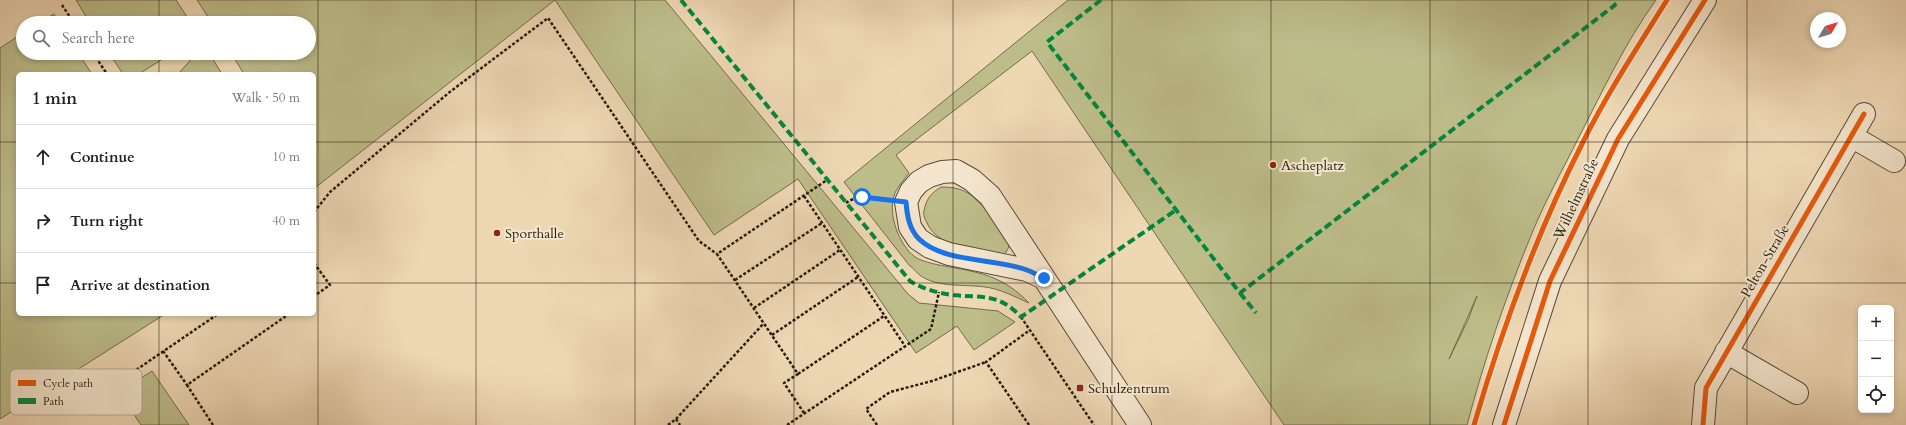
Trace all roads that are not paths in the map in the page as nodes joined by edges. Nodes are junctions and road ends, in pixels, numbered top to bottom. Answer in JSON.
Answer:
{"nodes":[{"id":1,"x":1705,"y":0,"type":"edge"},
{"id":2,"x":1864,"y":114,"type":"dead end"},
{"id":3,"x":1851,"y":136,"type":"junction"},
{"id":4,"x":1894,"y":161,"type":"dead end"},
{"id":5,"x":1044,"y":278,"type":"junction"},
{"id":6,"x":1726,"y":352,"type":"junction"},
{"id":7,"x":1797,"y":393,"type":"dead end"},
{"id":8,"x":1140,"y":425,"type":"edge"},
{"id":9,"x":1504,"y":425,"type":"edge"},
{"id":10,"x":1703,"y":425,"type":"edge"}],
"edges":[{"from":1,"to":9,"type":"street","name":"Wilhelmstraße"},
{"from":2,"to":3,"type":"street","name":"Pelton-Straße"},
{"from":3,"to":4,"type":"street"},
{"from":3,"to":6,"type":"street","name":"Pelton-Straße"},
{"from":5,"to":5,"type":"street"},
{"from":5,"to":8,"type":"street"},
{"from":6,"to":7,"type":"street"},
{"from":6,"to":10,"type":"street","name":"Pelton-Straße"}]}
